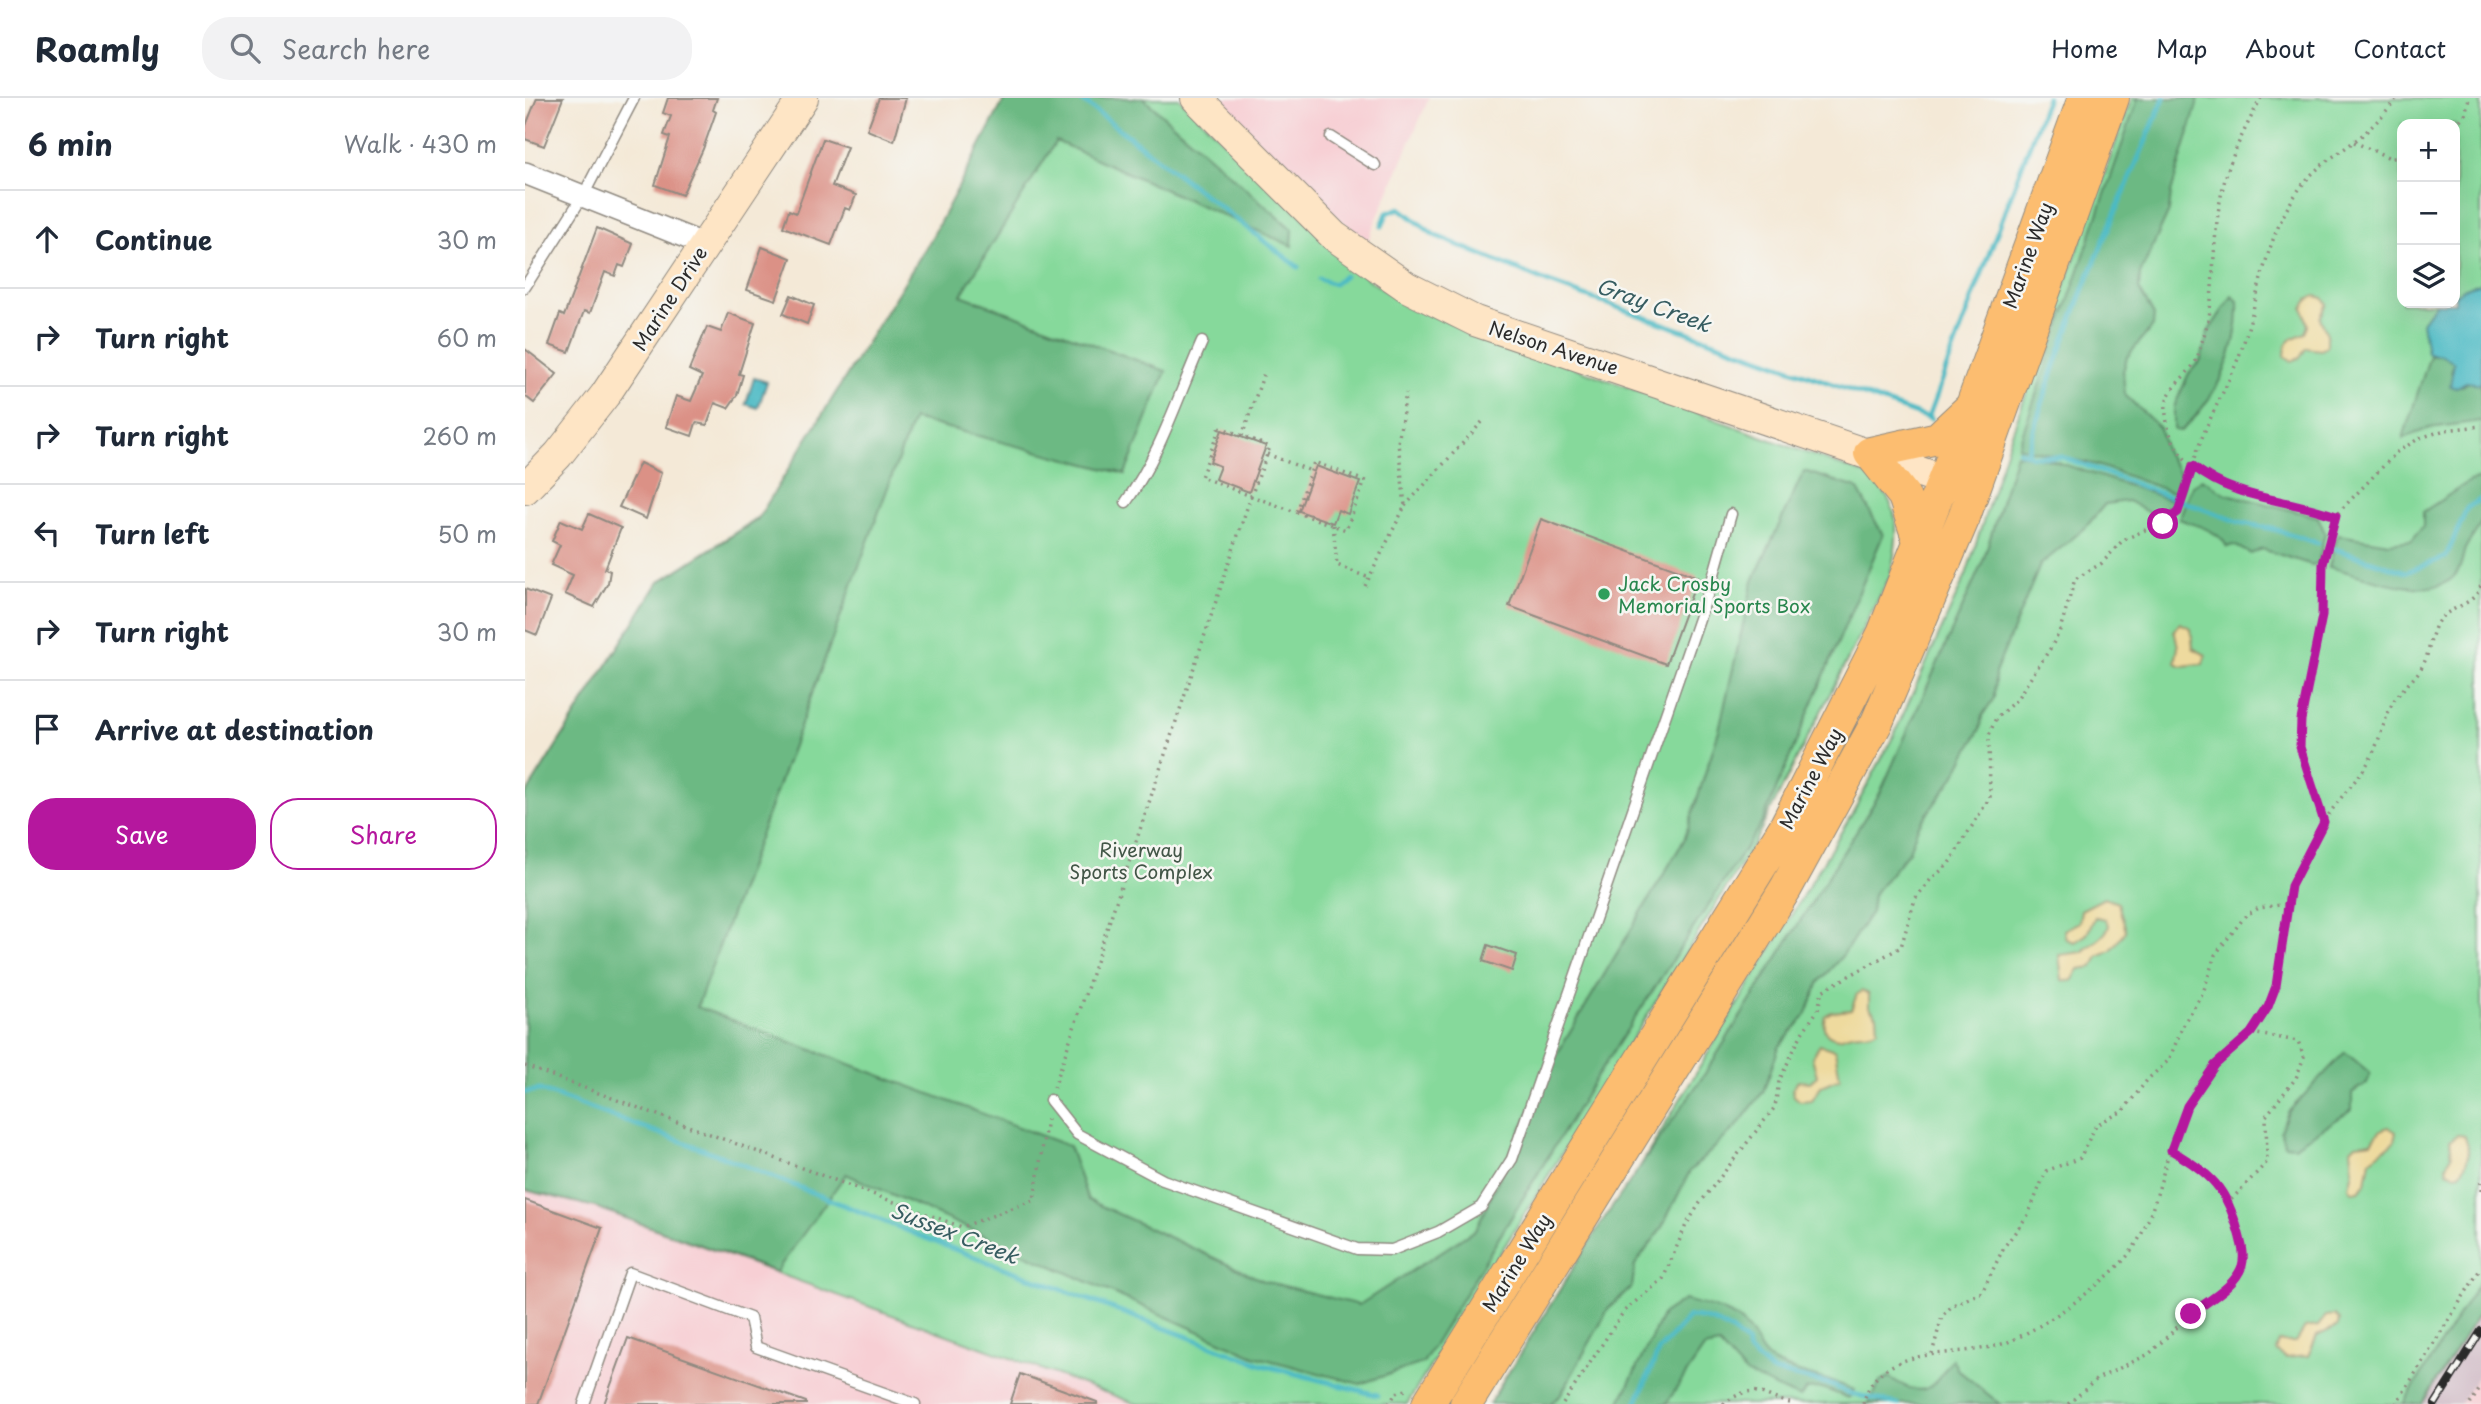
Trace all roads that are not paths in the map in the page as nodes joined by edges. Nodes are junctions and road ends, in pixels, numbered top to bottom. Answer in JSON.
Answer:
{"nodes":[{"id":1,"x":634,"y":98,"type":"edge"},
{"id":2,"x":803,"y":98,"type":"edge"},
{"id":3,"x":1196,"y":98,"type":"edge"},
{"id":4,"x":2084,"y":98,"type":"edge"},
{"id":5,"x":2113,"y":98,"type":"edge"},
{"id":6,"x":1331,"y":136,"type":"dead end"},
{"id":7,"x":1375,"y":165,"type":"dead end"},
{"id":8,"x":525,"y":173,"type":"edge"},
{"id":9,"x":584,"y":194,"type":"junction"},
{"id":10,"x":703,"y":244,"type":"junction"},
{"id":11,"x":525,"y":287,"type":"edge"},
{"id":12,"x":1202,"y":342,"type":"dead end"},
{"id":13,"x":1971,"y":407,"type":"junction"},
{"id":14,"x":1870,"y":453,"type":"junction"},
{"id":15,"x":1944,"y":479,"type":"junction"},
{"id":16,"x":525,"y":489,"type":"edge"},
{"id":17,"x":1974,"y":490,"type":"junction"},
{"id":18,"x":1126,"y":502,"type":"dead end"},
{"id":19,"x":1731,"y":513,"type":"dead end"},
{"id":20,"x":1920,"y":544,"type":"junction"},
{"id":21,"x":1050,"y":1100,"type":"road end"},
{"id":22,"x":584,"y":1404,"type":"edge"},
{"id":23,"x":915,"y":1404,"type":"edge"},
{"id":24,"x":1428,"y":1404,"type":"edge"},
{"id":25,"x":1466,"y":1404,"type":"edge"}],
"edges":[{"from":1,"to":9,"type":"lane"},
{"from":2,"to":10,"type":"street","name":"Marine Drive"},
{"from":3,"to":14,"type":"street","name":"Nelson Avenue"},
{"from":4,"to":13,"type":"main road","name":"Marine Way"},
{"from":5,"to":17,"type":"main road","name":"Marine Way"},
{"from":6,"to":7,"type":"lane"},
{"from":8,"to":9,"type":"street"},
{"from":9,"to":10,"type":"street"},
{"from":9,"to":11,"type":"lane"},
{"from":10,"to":16,"type":"street","name":"Marine Drive"},
{"from":12,"to":18,"type":"lane"},
{"from":13,"to":14,"type":"main road"},
{"from":13,"to":15,"type":"main road","name":"Marine Way"},
{"from":14,"to":15,"type":"street","name":"Nelson Avenue"},
{"from":14,"to":20,"type":"main road"},
{"from":15,"to":17,"type":"street","name":"Nelson Avenue"},
{"from":15,"to":20,"type":"main road","name":"Marine Way"},
{"from":17,"to":25,"type":"main road","name":"Marine Way"},
{"from":19,"to":21,"type":"lane"},
{"from":20,"to":24,"type":"main road","name":"Marine Way"},
{"from":22,"to":23,"type":"lane"}]}
